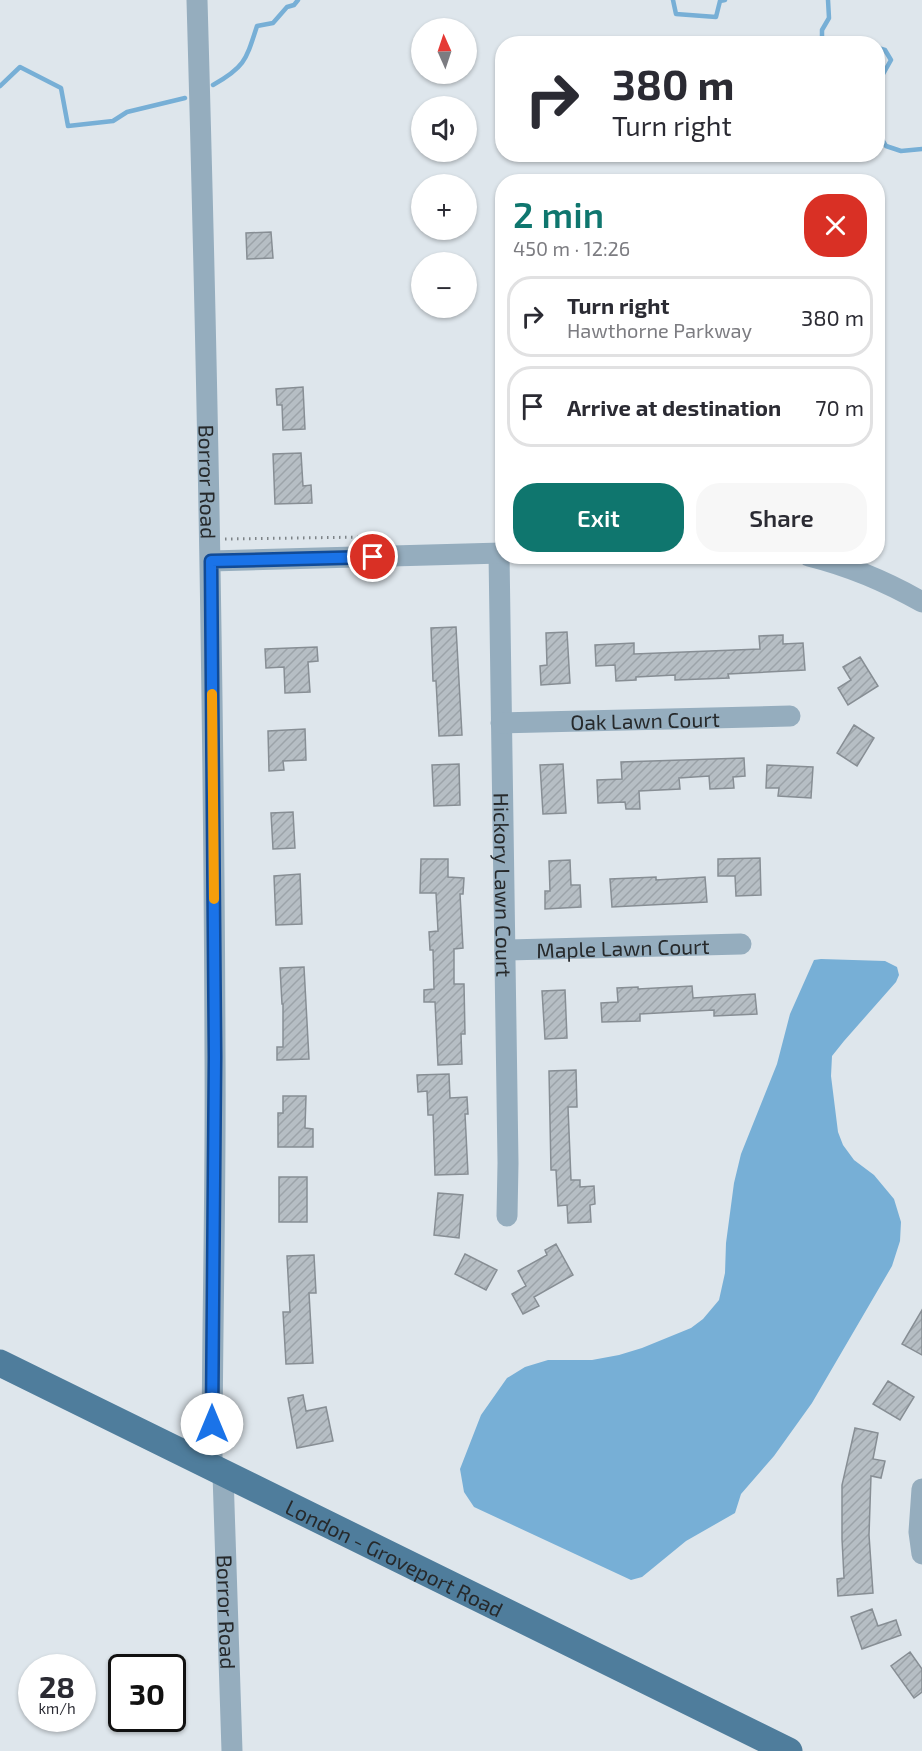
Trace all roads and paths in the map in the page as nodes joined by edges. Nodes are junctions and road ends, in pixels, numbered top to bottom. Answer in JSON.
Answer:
{"nodes":[{"id":1,"x":197,"y":0,"type":"edge"},
{"id":2,"x":371,"y":537,"type":"dead end"},
{"id":3,"x":211,"y":539,"type":"junction"},
{"id":4,"x":495,"y":553,"type":"edge"},
{"id":5,"x":211,"y":561,"type":"junction"},
{"id":6,"x":501,"y":564,"type":"edge"},
{"id":7,"x":837,"y":564,"type":"edge"},
{"id":8,"x":922,"y":602,"type":"edge"},
{"id":9,"x":790,"y":716,"type":"dead end"},
{"id":10,"x":501,"y":723,"type":"junction"},
{"id":11,"x":741,"y":944,"type":"dead end"},
{"id":12,"x":504,"y":950,"type":"junction"},
{"id":13,"x":507,"y":1216,"type":"dead end"},
{"id":14,"x":0,"y":1363,"type":"edge"},
{"id":15,"x":218,"y":1471,"type":"junction"},
{"id":16,"x":922,"y":1489,"type":"edge"},
{"id":17,"x":922,"y":1554,"type":"edge"},
{"id":18,"x":232,"y":1751,"type":"edge"},
{"id":19,"x":789,"y":1751,"type":"edge"}],
"edges":[{"from":1,"to":3,"type":"street","name":"Borror Road"},
{"from":2,"to":3,"type":"path"},
{"from":3,"to":5,"type":"street","name":"Borror Road"},
{"from":4,"to":5,"type":"street"},
{"from":5,"to":15,"type":"street","name":"Borror Road"},
{"from":6,"to":10,"type":"street","name":"Hickory Lawn Court"},
{"from":7,"to":8,"type":"street"},
{"from":9,"to":10,"type":"street","name":"Oak Lawn Court"},
{"from":10,"to":12,"type":"street","name":"Hickory Lawn Court"},
{"from":11,"to":12,"type":"street","name":"Maple Lawn Court"},
{"from":12,"to":13,"type":"street","name":"Hickory Lawn Court"},
{"from":14,"to":15,"type":"main road","name":"London - Groveport Road"},
{"from":15,"to":18,"type":"street","name":"Borror Road"},
{"from":15,"to":19,"type":"main road","name":"London - Groveport Road"},
{"from":16,"to":17,"type":"street"}]}
